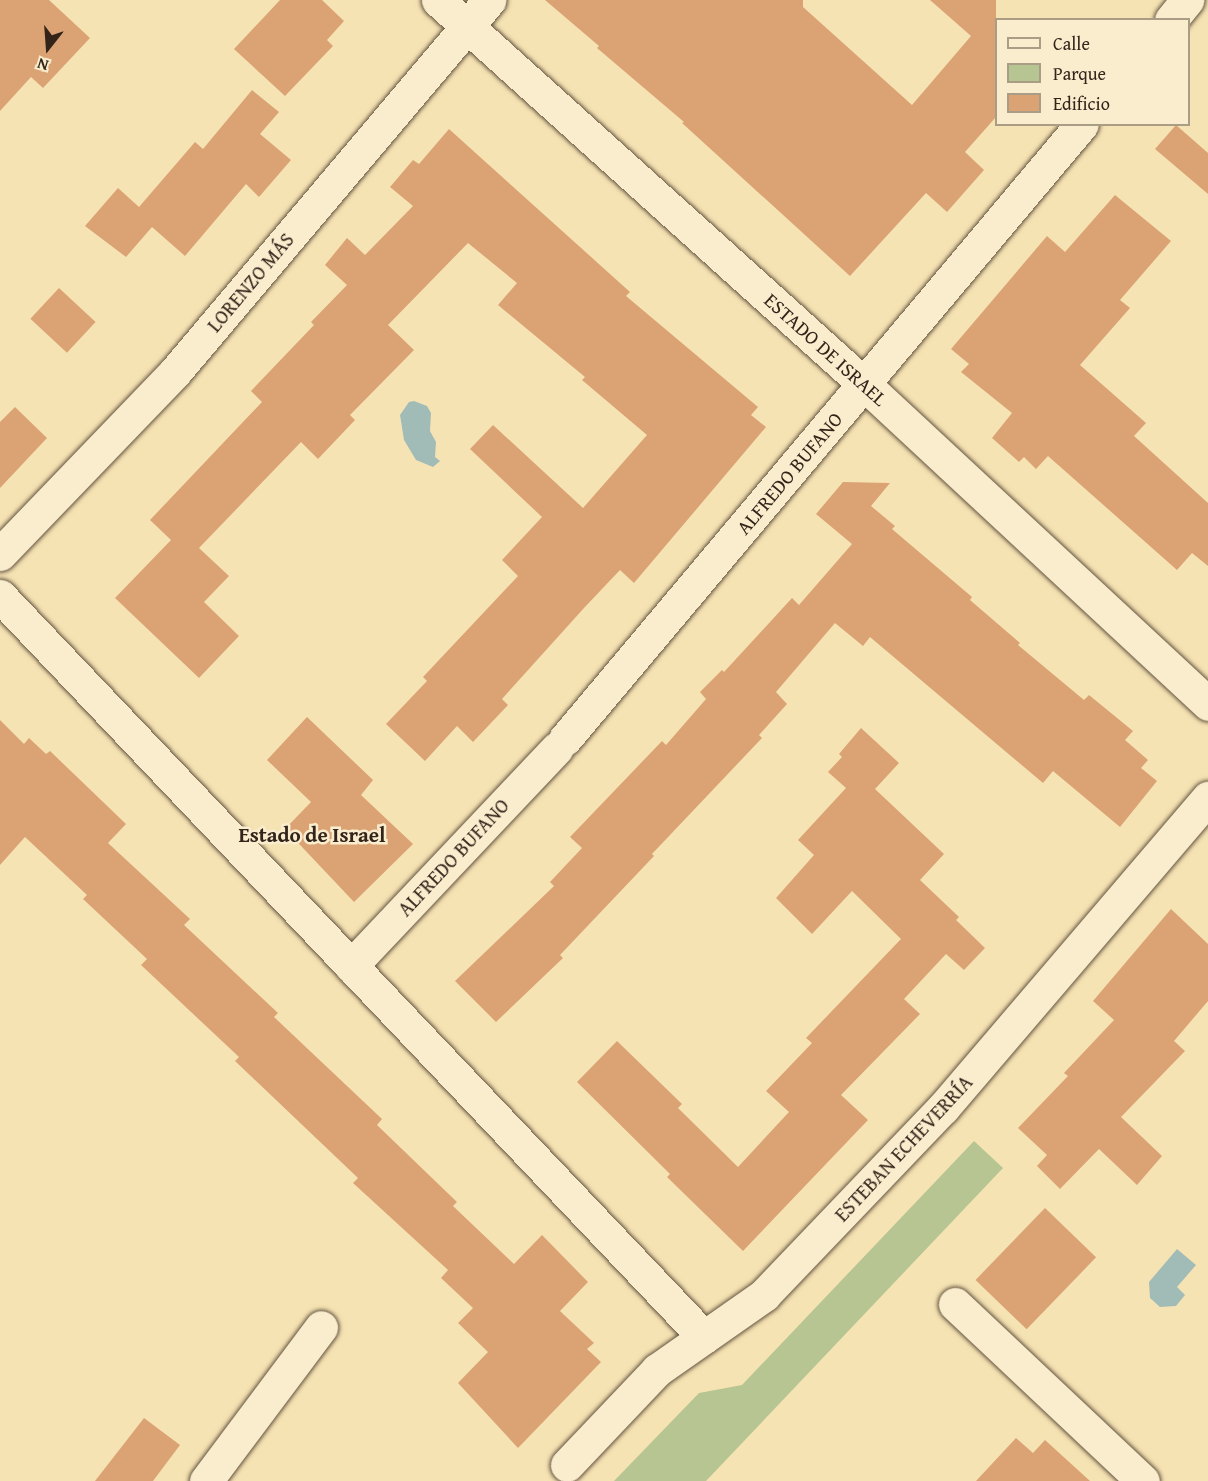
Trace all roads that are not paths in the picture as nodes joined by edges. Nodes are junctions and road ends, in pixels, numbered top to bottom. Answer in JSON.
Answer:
{"nodes":[{"id":1,"x":438,"y":0,"type":"edge"},
{"id":2,"x":489,"y":0,"type":"edge"},
{"id":3,"x":1187,"y":0,"type":"edge"},
{"id":4,"x":1173,"y":18,"type":"edge"},
{"id":5,"x":467,"y":25,"type":"junction"},
{"id":6,"x":1080,"y":126,"type":"edge"},
{"id":7,"x":864,"y":384,"type":"junction"},
{"id":8,"x":0,"y":554,"type":"edge"},
{"id":9,"x":0,"y":596,"type":"edge"},
{"id":10,"x":1208,"y":704,"type":"edge"},
{"id":11,"x":1208,"y":798,"type":"edge"},
{"id":12,"x":351,"y":966,"type":"junction"},
{"id":13,"x":955,"y":1304,"type":"dead end"},
{"id":14,"x":321,"y":1327,"type":"dead end"},
{"id":15,"x":704,"y":1337,"type":"junction"},
{"id":16,"x":567,"y":1465,"type":"dead end"},
{"id":17,"x":206,"y":1481,"type":"edge"},
{"id":18,"x":1143,"y":1481,"type":"edge"}],
"edges":[{"from":1,"to":5,"type":"street","name":"ESTADO DE ISRAEL"},
{"from":2,"to":5,"type":"street","name":"LORENZO MÁS"},
{"from":3,"to":4,"type":"street"},
{"from":5,"to":7,"type":"street","name":"ESTADO DE ISRAEL"},
{"from":5,"to":8,"type":"street","name":"LORENZO MÁS"},
{"from":6,"to":7,"type":"street","name":"ALFREDO BUFANO"},
{"from":7,"to":10,"type":"street","name":"ESTADO DE ISRAEL"},
{"from":7,"to":12,"type":"street","name":"ALFREDO BUFANO"},
{"from":9,"to":12,"type":"street"},
{"from":11,"to":15,"type":"street","name":"ESTEBAN ECHEVERRÍA"},
{"from":12,"to":15,"type":"street"},
{"from":13,"to":18,"type":"street"},
{"from":14,"to":17,"type":"street"},
{"from":15,"to":16,"type":"street","name":"ESTEBAN ECHEVERRÍA"}]}
